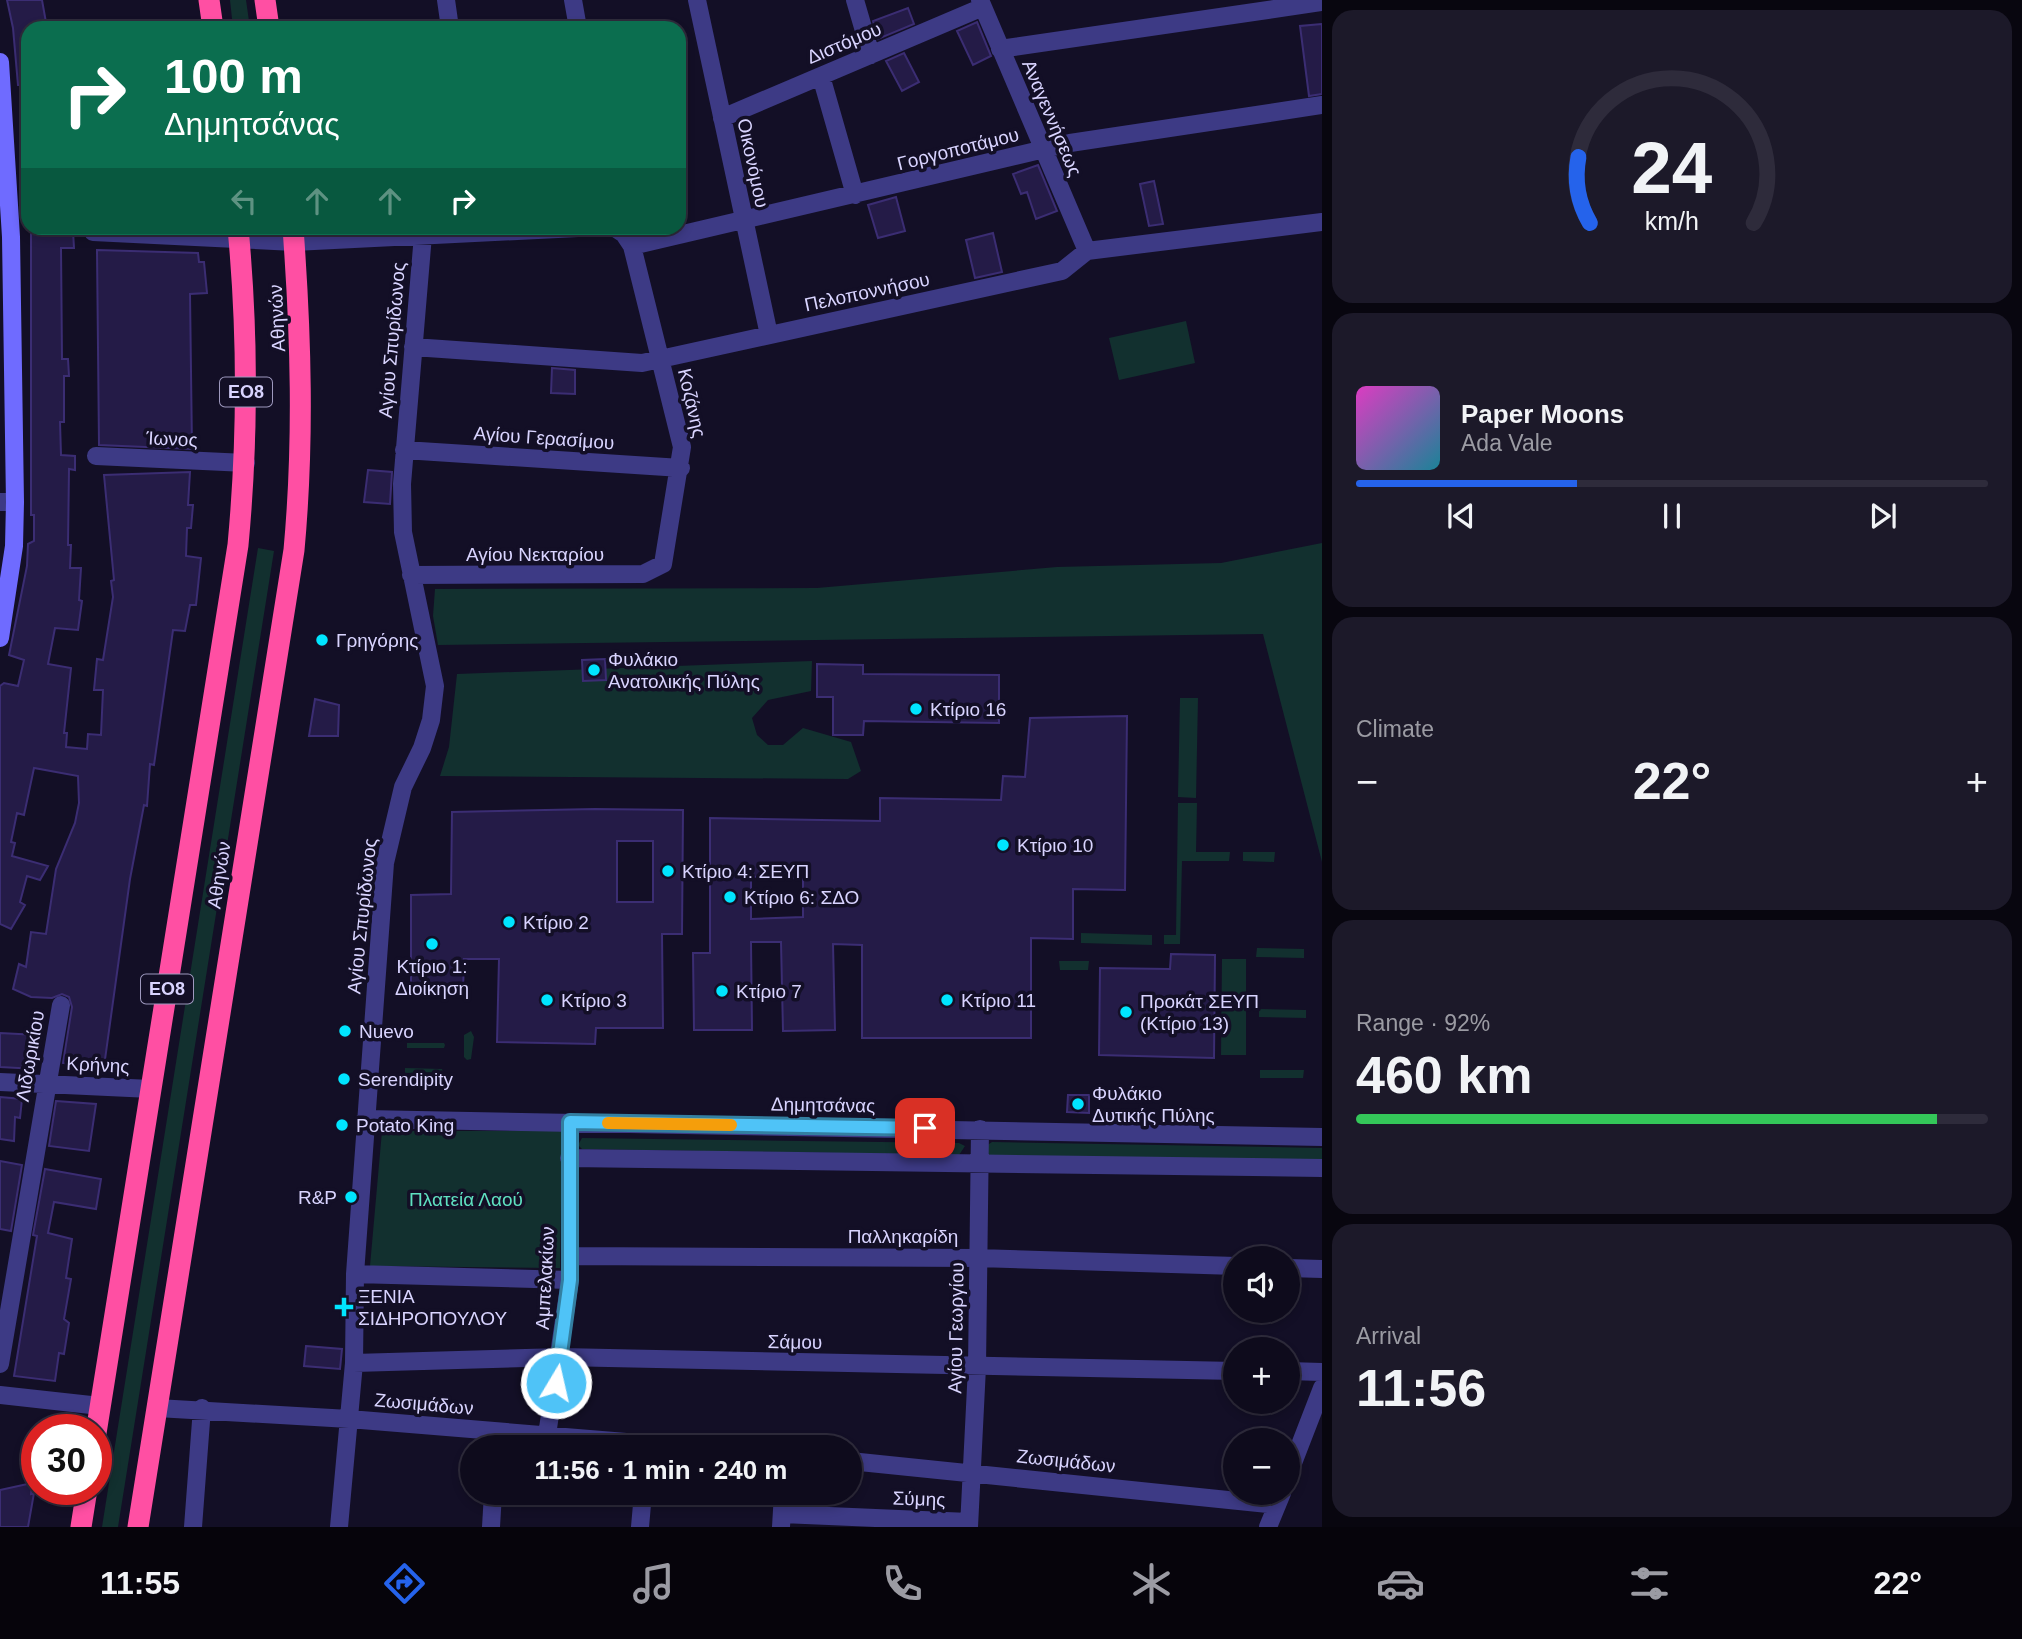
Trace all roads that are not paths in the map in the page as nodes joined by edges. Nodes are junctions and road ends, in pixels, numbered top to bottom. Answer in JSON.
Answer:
{"nodes":[{"id":1,"x":209,"y":0,"type":"edge"},
{"id":2,"x":265,"y":0,"type":"edge"},
{"id":3,"x":446,"y":0,"type":"edge"},
{"id":4,"x":573,"y":0,"type":"edge"},
{"id":5,"x":696,"y":0,"type":"edge"},
{"id":6,"x":855,"y":0,"type":"edge"},
{"id":7,"x":1204,"y":0,"type":"edge"},
{"id":8,"x":1322,"y":2,"type":"edge"},
{"id":9,"x":982,"y":4,"type":"edge"},
{"id":10,"x":1208,"y":18,"type":"junction"},
{"id":11,"x":212,"y":21,"type":"edge"},
{"id":12,"x":268,"y":21,"type":"edge"},
{"id":13,"x":449,"y":21,"type":"edge"},
{"id":14,"x":577,"y":21,"type":"edge"},
{"id":15,"x":1000,"y":48,"type":"junction"},
{"id":16,"x":871,"y":55,"type":"junction"},
{"id":17,"x":1,"y":72,"type":"edge"},
{"id":18,"x":821,"y":76,"type":"junction"},
{"id":19,"x":1322,"y":105,"type":"edge"},
{"id":20,"x":722,"y":117,"type":"junction"},
{"id":21,"x":1042,"y":150,"type":"junction"},
{"id":22,"x":855,"y":195,"type":"junction"},
{"id":23,"x":744,"y":221,"type":"junction"},
{"id":24,"x":1322,"y":222,"type":"edge"},
{"id":25,"x":686,"y":234,"type":"edge"},
{"id":26,"x":238,"y":235,"type":"edge"},
{"id":27,"x":294,"y":235,"type":"edge"},
{"id":28,"x":423,"y":235,"type":"edge"},
{"id":29,"x":625,"y":235,"type":"edge"},
{"id":30,"x":681,"y":235,"type":"edge"},
{"id":31,"x":6,"y":237,"type":"edge"},
{"id":32,"x":632,"y":246,"type":"junction"},
{"id":33,"x":1087,"y":251,"type":"junction"},
{"id":34,"x":769,"y":335,"type":"junction"},
{"id":35,"x":413,"y":347,"type":"junction"},
{"id":36,"x":660,"y":359,"type":"junction"},
{"id":37,"x":7,"y":395,"type":"edge"},
{"id":38,"x":404,"y":450,"type":"junction"},
{"id":39,"x":96,"y":456,"type":"dead end"},
{"id":40,"x":246,"y":463,"type":"junction"},
{"id":41,"x":681,"y":468,"type":"junction"},
{"id":42,"x":8,"y":502,"type":"edge"},
{"id":43,"x":658,"y":569,"type":"joint"},
{"id":44,"x":411,"y":575,"type":"junction"},
{"id":45,"x":3,"y":613,"type":"edge"},
{"id":46,"x":0,"y":638,"type":"edge"},
{"id":47,"x":61,"y":1005,"type":"dead end"},
{"id":48,"x":0,"y":1082,"type":"edge"},
{"id":49,"x":47,"y":1084,"type":"junction"},
{"id":50,"x":151,"y":1089,"type":"junction"},
{"id":51,"x":365,"y":1119,"type":"junction"},
{"id":52,"x":570,"y":1122,"type":"junction"},
{"id":53,"x":980,"y":1129,"type":"junction"},
{"id":54,"x":1322,"y":1137,"type":"edge"},
{"id":55,"x":569,"y":1158,"type":"junction"},
{"id":56,"x":978,"y":1161,"type":"junction"},
{"id":57,"x":1322,"y":1168,"type":"edge"},
{"id":58,"x":570,"y":1256,"type":"junction"},
{"id":59,"x":978,"y":1258,"type":"junction"},
{"id":60,"x":1223,"y":1266,"type":"edge"},
{"id":61,"x":1300,"y":1268,"type":"edge"},
{"id":62,"x":1322,"y":1269,"type":"edge"},
{"id":63,"x":355,"y":1273,"type":"junction"},
{"id":64,"x":570,"y":1280,"type":"junction"},
{"id":65,"x":561,"y":1357,"type":"junction"},
{"id":66,"x":354,"y":1363,"type":"junction"},
{"id":67,"x":0,"y":1364,"type":"edge"},
{"id":68,"x":977,"y":1367,"type":"junction"},
{"id":69,"x":1223,"y":1371,"type":"edge"},
{"id":70,"x":1300,"y":1371,"type":"edge"},
{"id":71,"x":1322,"y":1372,"type":"edge"},
{"id":72,"x":1322,"y":1388,"type":"edge"},
{"id":73,"x":0,"y":1395,"type":"edge"},
{"id":74,"x":100,"y":1406,"type":"junction"},
{"id":75,"x":157,"y":1408,"type":"junction"},
{"id":76,"x":202,"y":1408,"type":"junction"},
{"id":77,"x":99,"y":1414,"type":"edge"},
{"id":78,"x":349,"y":1419,"type":"junction"},
{"id":79,"x":467,"y":1435,"type":"edge"},
{"id":80,"x":547,"y":1435,"type":"edge"},
{"id":81,"x":1300,"y":1445,"type":"edge"},
{"id":82,"x":862,"y":1462,"type":"edge"},
{"id":83,"x":972,"y":1472,"type":"junction"},
{"id":84,"x":1223,"y":1494,"type":"edge"},
{"id":85,"x":84,"y":1505,"type":"edge"},
{"id":86,"x":493,"y":1505,"type":"edge"},
{"id":87,"x":642,"y":1505,"type":"edge"},
{"id":88,"x":1277,"y":1505,"type":"edge"},
{"id":89,"x":782,"y":1521,"type":"edge"},
{"id":90,"x":969,"y":1525,"type":"edge"},
{"id":91,"x":81,"y":1527,"type":"edge"},
{"id":92,"x":138,"y":1527,"type":"edge"},
{"id":93,"x":193,"y":1527,"type":"edge"},
{"id":94,"x":339,"y":1527,"type":"edge"},
{"id":95,"x":491,"y":1527,"type":"edge"},
{"id":96,"x":640,"y":1527,"type":"edge"},
{"id":97,"x":1268,"y":1527,"type":"edge"}],
"edges":[{"from":1,"to":11,"type":"highway"},
{"from":2,"to":12,"type":"highway"},
{"from":3,"to":13,"type":"street"},
{"from":4,"to":14,"type":"street"},
{"from":5,"to":20,"type":"street","name":"Οικονόμου"},
{"from":6,"to":16,"type":"street"},
{"from":7,"to":10,"type":"street"},
{"from":8,"to":10,"type":"street"},
{"from":9,"to":15,"type":"street","name":"Αναγεννήσεως"},
{"from":9,"to":16,"type":"street","name":"Διστόμου"},
{"from":10,"to":15,"type":"street"},
{"from":15,"to":21,"type":"street","name":"Αναγεννήσεως"},
{"from":16,"to":18,"type":"street","name":"Διστόμου"},
{"from":17,"to":31,"type":"street"},
{"from":18,"to":20,"type":"street","name":"Διστόμου"},
{"from":18,"to":22,"type":"street"},
{"from":19,"to":21,"type":"street","name":"Γοργοποτάμου"},
{"from":20,"to":23,"type":"street","name":"Οικονόμου"},
{"from":21,"to":22,"type":"street","name":"Γοργοποτάμου"},
{"from":21,"to":33,"type":"street","name":"Αναγεννήσεως"},
{"from":22,"to":23,"type":"street","name":"Γοργοποτάμου"},
{"from":23,"to":25,"type":"street","name":"Γοργοποτάμου"},
{"from":23,"to":34,"type":"street","name":"Οικονόμου"},
{"from":24,"to":33,"type":"street","name":"Πελοποννήσου"},
{"from":26,"to":40,"type":"highway","name":"Αθηνών","number":"ΕΟ8"},
{"from":27,"to":75,"type":"highway","name":"Αθηνών","number":"ΕΟ8"},
{"from":28,"to":35,"type":"street","name":"Αγίου Σπυρίδωνος"},
{"from":29,"to":32,"type":"street"},
{"from":30,"to":32,"type":"street","name":"Γοργοποτάμου"},
{"from":31,"to":37,"type":"street"},
{"from":32,"to":36,"type":"street","name":"Κοζάνης"},
{"from":33,"to":34,"type":"street","name":"Πελοποννήσου"},
{"from":34,"to":36,"type":"street","name":"Πελοποννήσου"},
{"from":35,"to":36,"type":"street","name":"Πελοποννήσου"},
{"from":35,"to":38,"type":"street","name":"Αγίου Σπυρίδωνος"},
{"from":36,"to":41,"type":"street","name":"Κοζάνης"},
{"from":37,"to":42,"type":"street"},
{"from":38,"to":41,"type":"street","name":"Αγίου Γερασίμου"},
{"from":38,"to":44,"type":"street","name":"Αγίου Σπυρίδωνος"},
{"from":39,"to":40,"type":"street","name":"Ίωνος"},
{"from":40,"to":50,"type":"highway","name":"Αθηνών","number":"ΕΟ8"},
{"from":41,"to":43,"type":"street","name":"Κοζάνης"},
{"from":42,"to":45,"type":"street"},
{"from":43,"to":44,"type":"street","name":"Αγίου Νεκταρίου"},
{"from":44,"to":51,"type":"street","name":"Αγίου Σπυρίδωνος"},
{"from":45,"to":46,"type":"street"},
{"from":47,"to":49,"type":"street","name":"Λιδωρικίου"},
{"from":48,"to":49,"type":"street","name":"Κρήνης"},
{"from":49,"to":50,"type":"street","name":"Κρήνης"},
{"from":49,"to":67,"type":"street","name":"Λιδωρικίου"},
{"from":50,"to":74,"type":"highway","name":"Αθηνών","number":"ΕΟ8"},
{"from":51,"to":52,"type":"street","name":"Δημητσάνας"},
{"from":51,"to":63,"type":"street","name":"Αγίου Σπυρίδωνος"},
{"from":52,"to":53,"type":"street","name":"Δημητσάνας"},
{"from":52,"to":55,"type":"street","name":"Αμπελακίων"},
{"from":53,"to":54,"type":"street","name":"Δημητσάνας"},
{"from":53,"to":56,"type":"street","name":"Αγίου Γεωργίου"},
{"from":55,"to":56,"type":"street"},
{"from":55,"to":58,"type":"street","name":"Αμπελακίων"},
{"from":56,"to":57,"type":"street"},
{"from":56,"to":59,"type":"street","name":"Αγίου Γεωργίου"},
{"from":58,"to":59,"type":"street","name":"Παλληκαρίδη"},
{"from":58,"to":64,"type":"street","name":"Αμπελακίων"},
{"from":59,"to":60,"type":"street","name":"Παλληκαρίδη"},
{"from":59,"to":68,"type":"street","name":"Αγίου Γεωργίου"},
{"from":61,"to":62,"type":"street"},
{"from":63,"to":64,"type":"street"},
{"from":63,"to":66,"type":"street","name":"Αγίου Σπυρίδωνος"},
{"from":64,"to":65,"type":"street","name":"Αμπελακίων"},
{"from":65,"to":66,"type":"street","name":"Σάμου"},
{"from":65,"to":68,"type":"street","name":"Σάμου"},
{"from":65,"to":80,"type":"street","name":"Αμπελακίων"},
{"from":66,"to":78,"type":"street","name":"Αγίου Σπυρίδωνος"},
{"from":68,"to":69,"type":"street","name":"Σάμου"},
{"from":68,"to":83,"type":"street","name":"Αγίου Γεωργίου"},
{"from":70,"to":71,"type":"street"},
{"from":72,"to":81,"type":"street"},
{"from":73,"to":74,"type":"street"},
{"from":74,"to":77,"type":"highway","name":"Αθηνών","number":"ΕΟ8"},
{"from":75,"to":76,"type":"street","name":"Ζωσιμάδων"},
{"from":75,"to":92,"type":"highway","name":"Αθηνών","number":"ΕΟ8"},
{"from":76,"to":78,"type":"street","name":"Ζωσιμάδων"},
{"from":76,"to":93,"type":"street"},
{"from":78,"to":79,"type":"street","name":"Ζωσιμάδων"},
{"from":78,"to":94,"type":"street","name":"Αγίου Σπυρίδωνος"},
{"from":82,"to":83,"type":"street","name":"Ζωσιμάδων"},
{"from":83,"to":84,"type":"street","name":"Ζωσιμάδων"},
{"from":83,"to":90,"type":"street","name":"Αγίου Γεωργίου"},
{"from":85,"to":91,"type":"highway"},
{"from":86,"to":95,"type":"street"},
{"from":87,"to":96,"type":"street"},
{"from":88,"to":97,"type":"street"},
{"from":89,"to":90,"type":"street","name":"Σύμης"}]}
